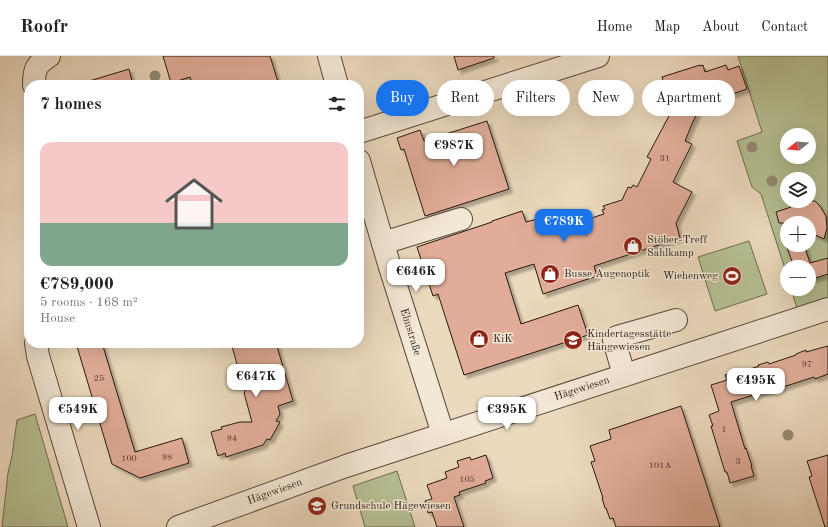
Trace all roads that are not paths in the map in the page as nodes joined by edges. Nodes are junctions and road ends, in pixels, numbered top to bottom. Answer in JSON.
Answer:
{"nodes":[{"id":1,"x":49,"y":56,"type":"edge"},
{"id":2,"x":328,"y":56,"type":"edge"},
{"id":3,"x":598,"y":56,"type":"edge"},
{"id":4,"x":34,"y":80,"type":"edge"},
{"id":5,"x":335,"y":80,"type":"edge"},
{"id":6,"x":364,"y":130,"type":"edge"},
{"id":7,"x":364,"y":178,"type":"edge"},
{"id":8,"x":461,"y":219,"type":"dead end"},
{"id":9,"x":383,"y":243,"type":"junction"},
{"id":10,"x":828,"y":309,"type":"edge"},
{"id":11,"x":676,"y":320,"type":"dead end"},
{"id":12,"x":37,"y":348,"type":"edge"},
{"id":13,"x":624,"y":375,"type":"junction"},
{"id":14,"x":443,"y":434,"type":"junction"},
{"id":15,"x":89,"y":527,"type":"edge"},
{"id":16,"x":178,"y":527,"type":"edge"}],
"edges":[{"from":1,"to":4,"type":"street"},
{"from":2,"to":5,"type":"street"},
{"from":3,"to":6,"type":"street"},
{"from":7,"to":9,"type":"street","name":"Elmstraße"},
{"from":8,"to":9,"type":"street"},
{"from":9,"to":14,"type":"street","name":"Elmstraße"},
{"from":10,"to":13,"type":"street","name":"Hägewiesen"},
{"from":11,"to":13,"type":"street"},
{"from":12,"to":15,"type":"street"},
{"from":13,"to":14,"type":"street","name":"Hägewiesen"},
{"from":14,"to":16,"type":"street","name":"Hägewiesen"}]}
